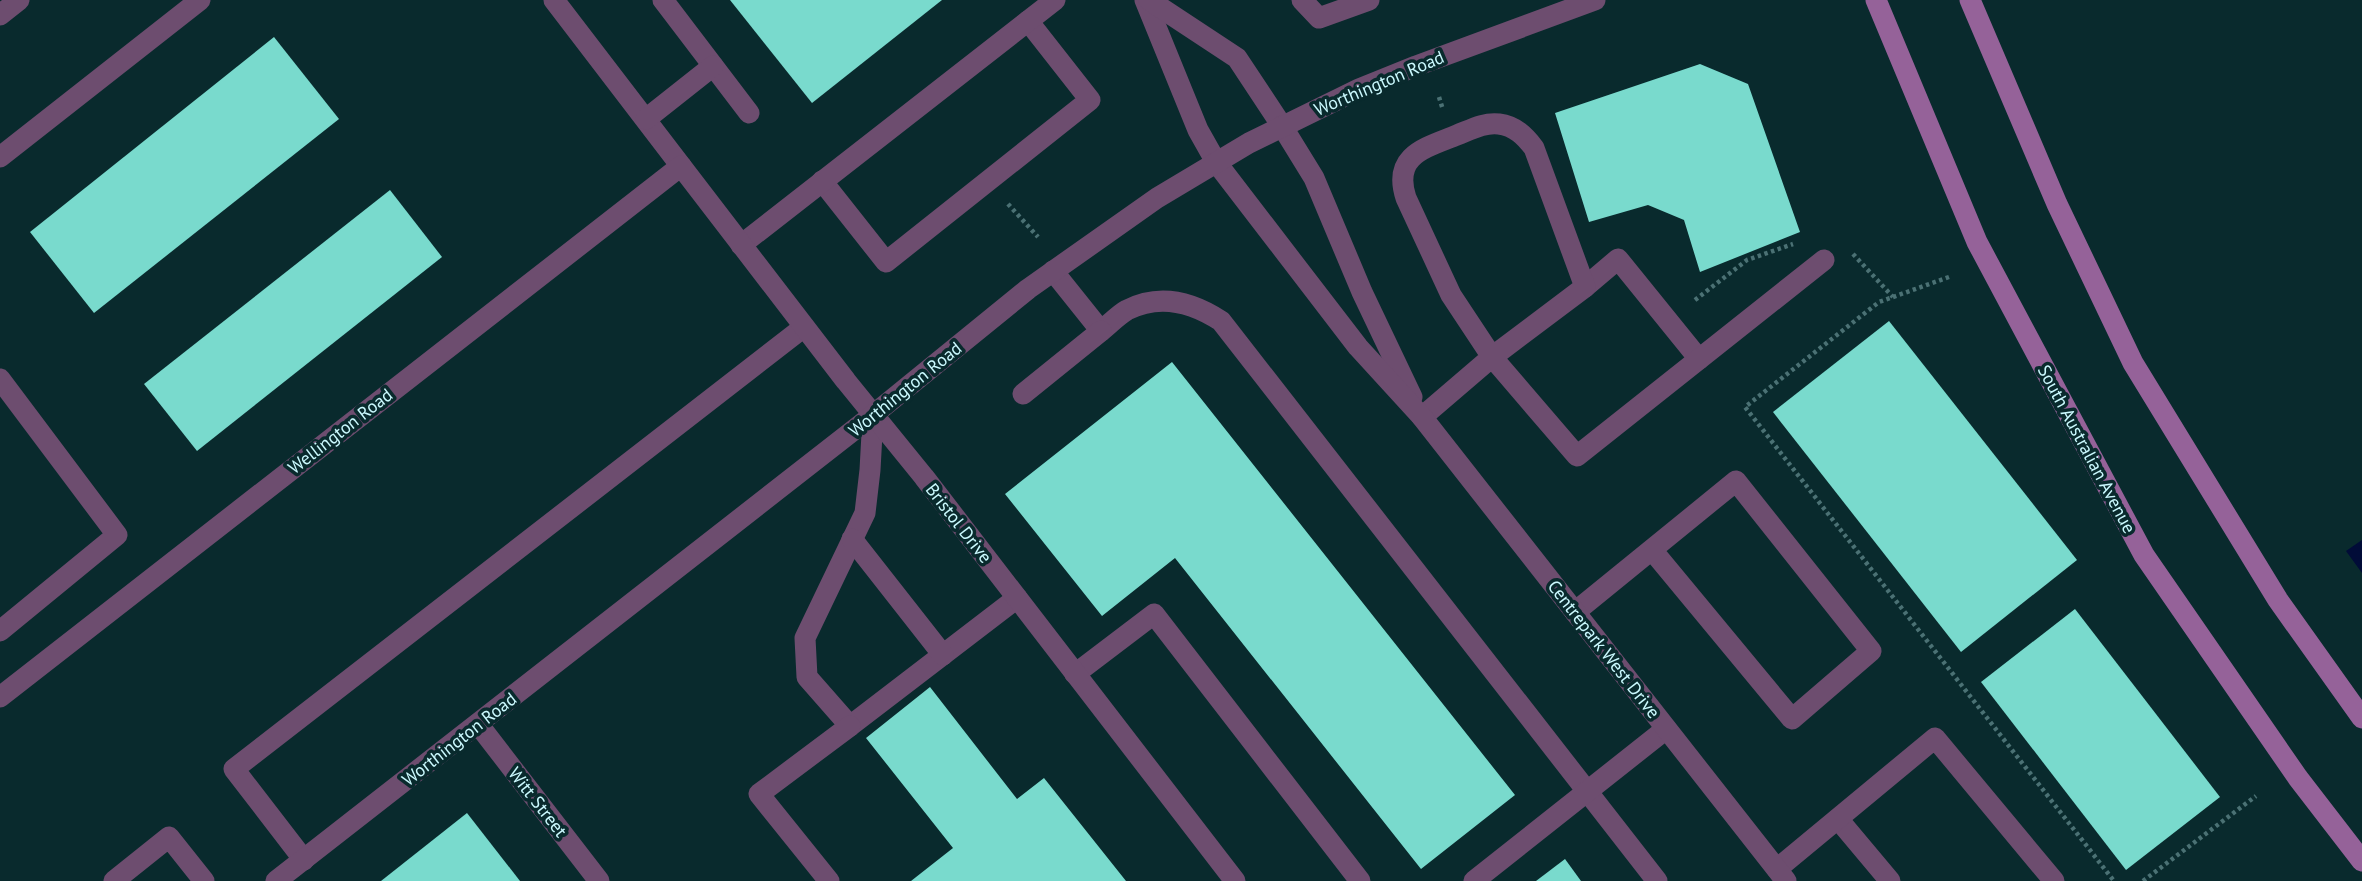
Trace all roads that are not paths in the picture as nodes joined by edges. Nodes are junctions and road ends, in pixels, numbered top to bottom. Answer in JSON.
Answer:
{"nodes":[{"id":1,"x":19,"y":0,"type":"edge"},
{"id":2,"x":200,"y":0,"type":"edge"},
{"id":3,"x":554,"y":0,"type":"edge"},
{"id":4,"x":663,"y":0,"type":"edge"},
{"id":5,"x":1055,"y":0,"type":"edge"},
{"id":6,"x":1147,"y":0,"type":"edge"},
{"id":7,"x":1302,"y":0,"type":"edge"},
{"id":8,"x":1368,"y":0,"type":"edge"},
{"id":9,"x":1595,"y":0,"type":"edge"},
{"id":10,"x":1876,"y":0,"type":"edge"},
{"id":11,"x":1970,"y":0,"type":"edge"},
{"id":12,"x":0,"y":15,"type":"edge"},
{"id":13,"x":1028,"y":21,"type":"junction"},
{"id":14,"x":713,"y":66,"type":"junction"},
{"id":15,"x":749,"y":113,"type":"dead end"},
{"id":16,"x":646,"y":119,"type":"junction"},
{"id":17,"x":1282,"y":126,"type":"junction"},
{"id":18,"x":2,"y":150,"type":"edge"},
{"id":19,"x":1216,"y":162,"type":"junction"},
{"id":20,"x":681,"y":166,"type":"junction"},
{"id":21,"x":822,"y":181,"type":"junction"},
{"id":22,"x":741,"y":244,"type":"junction"},
{"id":23,"x":1824,"y":260,"type":"dead end"},
{"id":24,"x":1053,"y":271,"type":"junction"},
{"id":25,"x":1585,"y":287,"type":"junction"},
{"id":26,"x":804,"y":327,"type":"junction"},
{"id":27,"x":1101,"y":331,"type":"junction"},
{"id":28,"x":1492,"y":356,"type":"junction"},
{"id":29,"x":1699,"y":359,"type":"junction"},
{"id":30,"x":0,"y":379,"type":"edge"},
{"id":31,"x":1023,"y":394,"type":"dead end"},
{"id":32,"x":873,"y":415,"type":"junction"},
{"id":33,"x":1422,"y":417,"type":"junction"},
{"id":34,"x":852,"y":540,"type":"junction"},
{"id":35,"x":1651,"y":550,"type":"junction"},
{"id":36,"x":1017,"y":598,"type":"junction"},
{"id":37,"x":1575,"y":612,"type":"junction"},
{"id":38,"x":0,"y":631,"type":"edge"},
{"id":39,"x":943,"y":655,"type":"junction"},
{"id":40,"x":1075,"y":674,"type":"junction"},
{"id":41,"x":0,"y":697,"type":"edge"},
{"id":42,"x":2362,"y":718,"type":"edge"},
{"id":43,"x":478,"y":724,"type":"junction"},
{"id":44,"x":850,"y":726,"type":"junction"},
{"id":45,"x":1666,"y":729,"type":"junction"},
{"id":46,"x":1587,"y":792,"type":"junction"},
{"id":47,"x":1838,"y":818,"type":"junction"},
{"id":48,"x":304,"y":860,"type":"junction"},
{"id":49,"x":2362,"y":861,"type":"edge"},
{"id":50,"x":1781,"y":875,"type":"edge"},
{"id":51,"x":114,"y":881,"type":"edge"},
{"id":52,"x":204,"y":881,"type":"edge"},
{"id":53,"x":276,"y":881,"type":"edge"},
{"id":54,"x":599,"y":881,"type":"edge"},
{"id":55,"x":829,"y":881,"type":"edge"},
{"id":56,"x":1236,"y":881,"type":"edge"},
{"id":57,"x":1360,"y":881,"type":"edge"},
{"id":58,"x":1474,"y":881,"type":"edge"},
{"id":59,"x":1657,"y":881,"type":"edge"},
{"id":60,"x":1890,"y":881,"type":"edge"},
{"id":61,"x":2054,"y":881,"type":"edge"}],
"edges":[{"from":1,"to":12,"type":"street"},
{"from":2,"to":18,"type":"street"},
{"from":3,"to":16,"type":"street","name":"Bristol Drive"},
{"from":4,"to":14,"type":"street"},
{"from":5,"to":13,"type":"street"},
{"from":6,"to":17,"type":"street","name":"Centrepark West Drive"},
{"from":6,"to":19,"type":"street","name":"Centrepark West Drive"},
{"from":7,"to":8,"type":"street"},
{"from":9,"to":17,"type":"street","name":"Worthington Road"},
{"from":10,"to":49,"type":"main road","name":"South Australian Avenue"},
{"from":11,"to":42,"type":"main road"},
{"from":13,"to":21,"type":"street"},
{"from":13,"to":21,"type":"street"},
{"from":14,"to":15,"type":"street"},
{"from":14,"to":16,"type":"street"},
{"from":16,"to":20,"type":"street","name":"Bristol Drive"},
{"from":17,"to":19,"type":"street","name":"Worthington Road"},
{"from":17,"to":33,"type":"street","name":"Centrepark West Drive"},
{"from":19,"to":24,"type":"street","name":"Worthington Road"},
{"from":19,"to":33,"type":"street","name":"Centrepark West Drive"},
{"from":20,"to":22,"type":"street","name":"Bristol Drive"},
{"from":20,"to":41,"type":"street","name":"Wellington Road"},
{"from":21,"to":22,"type":"street"},
{"from":22,"to":26,"type":"street","name":"Bristol Drive"},
{"from":23,"to":29,"type":"street"},
{"from":24,"to":27,"type":"street"},
{"from":24,"to":32,"type":"street","name":"Worthington Road"},
{"from":25,"to":28,"type":"street"},
{"from":25,"to":28,"type":"street"},
{"from":25,"to":29,"type":"street"},
{"from":26,"to":32,"type":"street","name":"Bristol Drive"},
{"from":26,"to":48,"type":"street"},
{"from":27,"to":31,"type":"street"},
{"from":27,"to":46,"type":"street"},
{"from":28,"to":29,"type":"street"},
{"from":28,"to":33,"type":"street"},
{"from":30,"to":38,"type":"street"},
{"from":32,"to":34,"type":"street"},
{"from":32,"to":36,"type":"street","name":"Bristol Drive"},
{"from":32,"to":43,"type":"street","name":"Worthington Road"},
{"from":33,"to":37,"type":"street","name":"Centrepark West Drive"},
{"from":34,"to":39,"type":"street"},
{"from":34,"to":44,"type":"street"},
{"from":35,"to":35,"type":"street"},
{"from":35,"to":37,"type":"street"},
{"from":36,"to":39,"type":"street"},
{"from":36,"to":40,"type":"street","name":"Bristol Drive"},
{"from":37,"to":45,"type":"street","name":"Centrepark West Drive"},
{"from":39,"to":44,"type":"street"},
{"from":40,"to":56,"type":"street","name":"Bristol Drive"},
{"from":40,"to":57,"type":"street"},
{"from":43,"to":48,"type":"street","name":"Worthington Road"},
{"from":43,"to":54,"type":"street","name":"Witt Street"},
{"from":44,"to":55,"type":"street"},
{"from":45,"to":46,"type":"street"},
{"from":45,"to":50,"type":"street","name":"Centrepark West Drive"},
{"from":46,"to":58,"type":"street"},
{"from":46,"to":59,"type":"street"},
{"from":47,"to":50,"type":"street"},
{"from":47,"to":60,"type":"street"},
{"from":47,"to":61,"type":"street"},
{"from":48,"to":53,"type":"street","name":"Worthington Road"},
{"from":51,"to":52,"type":"street"}]}
